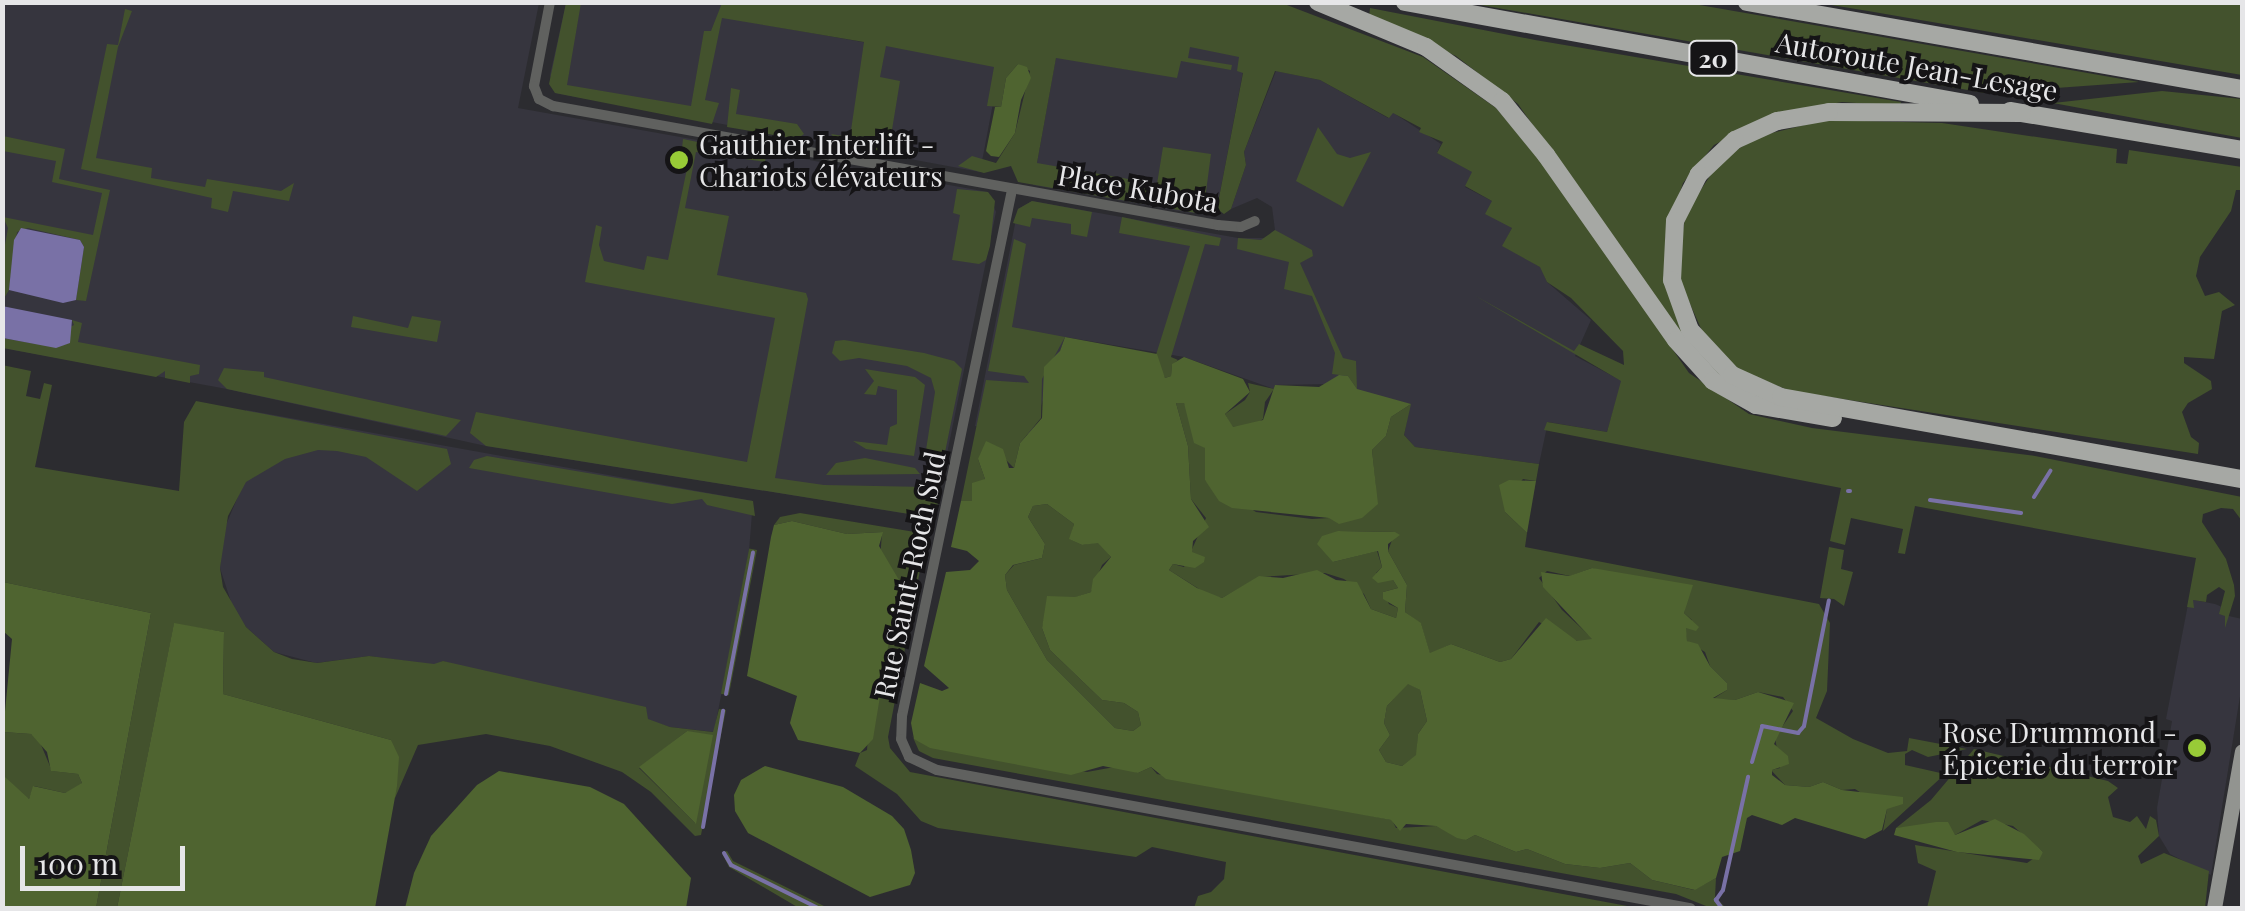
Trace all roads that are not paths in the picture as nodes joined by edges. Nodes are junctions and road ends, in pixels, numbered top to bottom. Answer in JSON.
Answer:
{"nodes":[{"id":1,"x":550,"y":2,"type":"edge"},
{"id":2,"x":1318,"y":2,"type":"edge"},
{"id":3,"x":1404,"y":2,"type":"edge"},
{"id":4,"x":1747,"y":2,"type":"edge"},
{"id":5,"x":2242,"y":89,"type":"edge"},
{"id":6,"x":2022,"y":113,"type":"junction"},
{"id":7,"x":2242,"y":150,"type":"edge"},
{"id":8,"x":1012,"y":190,"type":"junction"},
{"id":9,"x":1255,"y":220,"type":"dead end"},
{"id":10,"x":1928,"y":427,"type":"junction"},
{"id":11,"x":2242,"y":479,"type":"edge"},
{"id":12,"x":2242,"y":751,"type":"edge"},
{"id":13,"x":1690,"y":908,"type":"edge"},
{"id":14,"x":2214,"y":908,"type":"edge"}],
"edges":[{"from":1,"to":8,"type":"street"},
{"from":2,"to":10,"type":"highway"},
{"from":3,"to":6,"type":"highway","name":"Autoroute Jean-Lesage","number":"20"},
{"from":4,"to":5,"type":"highway","name":"Autoroute Jean-Lesage","number":"20"},
{"from":6,"to":7,"type":"highway","name":"Autoroute Jean-Lesage","number":"20"},
{"from":6,"to":10,"type":"highway"},
{"from":8,"to":9,"type":"street","name":"Place Kubota"},
{"from":8,"to":13,"type":"street","name":"Rue Saint-Roch Sud"},
{"from":10,"to":11,"type":"highway"},
{"from":12,"to":14,"type":"main road"}]}
